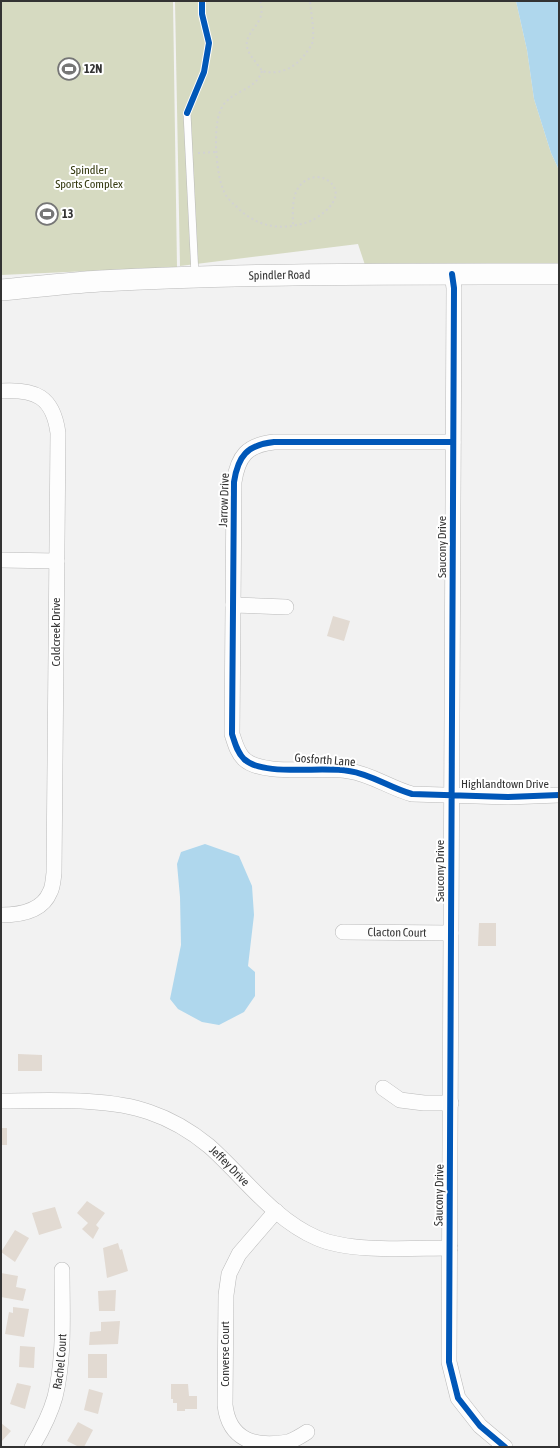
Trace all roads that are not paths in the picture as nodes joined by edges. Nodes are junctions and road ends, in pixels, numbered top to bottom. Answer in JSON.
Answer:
{"nodes":[{"id":1,"x":187,"y":113,"type":"dead end"},
{"id":2,"x":452,"y":274,"type":"junction"},
{"id":3,"x":559,"y":274,"type":"edge"},
{"id":4,"x":195,"y":277,"type":"junction"},
{"id":5,"x":1,"y":290,"type":"edge"},
{"id":6,"x":2,"y":391,"type":"edge"},
{"id":7,"x":453,"y":442,"type":"junction"},
{"id":8,"x":1,"y":560,"type":"edge"},
{"id":9,"x":57,"y":560,"type":"junction"},
{"id":10,"x":233,"y":605,"type":"junction"},
{"id":11,"x":286,"y":607,"type":"dead end"},
{"id":12,"x":244,"y":759,"type":"joint"},
{"id":13,"x":452,"y":795,"type":"junction"},
{"id":14,"x":559,"y":795,"type":"edge"},
{"id":15,"x":1,"y":915,"type":"edge"},
{"id":16,"x":343,"y":932,"type":"dead end"},
{"id":17,"x":451,"y":933,"type":"junction"},
{"id":18,"x":383,"y":1088,"type":"dead end"},
{"id":19,"x":1,"y":1101,"type":"edge"},
{"id":20,"x":451,"y":1103,"type":"junction"},
{"id":21,"x":276,"y":1211,"type":"junction"},
{"id":22,"x":450,"y":1248,"type":"junction"},
{"id":23,"x":62,"y":1270,"type":"dead end"},
{"id":24,"x":307,"y":1432,"type":"dead end"},
{"id":25,"x":32,"y":1447,"type":"edge"},
{"id":26,"x":505,"y":1447,"type":"edge"}],
"edges":[{"from":1,"to":4,"type":"lane"},
{"from":2,"to":3,"type":"street","name":"Spindler Road"},
{"from":2,"to":4,"type":"street","name":"Spindler Road"},
{"from":2,"to":7,"type":"street","name":"Saucony Drive"},
{"from":4,"to":5,"type":"street","name":"Spindler Road"},
{"from":6,"to":9,"type":"street","name":"Coldcreek Drive"},
{"from":7,"to":10,"type":"street","name":"Jarrow Drive"},
{"from":7,"to":13,"type":"street","name":"Saucony Drive"},
{"from":8,"to":9,"type":"street"},
{"from":9,"to":15,"type":"street","name":"Coldcreek Drive"},
{"from":10,"to":11,"type":"street"},
{"from":10,"to":12,"type":"street","name":"Jarrow Drive"},
{"from":12,"to":13,"type":"street","name":"Gosforth Lane"},
{"from":13,"to":14,"type":"street","name":"Highlandtown Drive"},
{"from":13,"to":17,"type":"street","name":"Saucony Drive"},
{"from":16,"to":17,"type":"street","name":"Clacton Court"},
{"from":17,"to":20,"type":"street","name":"Saucony Drive"},
{"from":18,"to":20,"type":"street"},
{"from":19,"to":21,"type":"street","name":"Jeffey Drive"},
{"from":20,"to":22,"type":"street","name":"Saucony Drive"},
{"from":21,"to":22,"type":"street","name":"Jeffey Drive"},
{"from":21,"to":24,"type":"street","name":"Converse Court"},
{"from":22,"to":26,"type":"street","name":"Saucony Drive"},
{"from":23,"to":25,"type":"street","name":"Rachel Court"}]}
